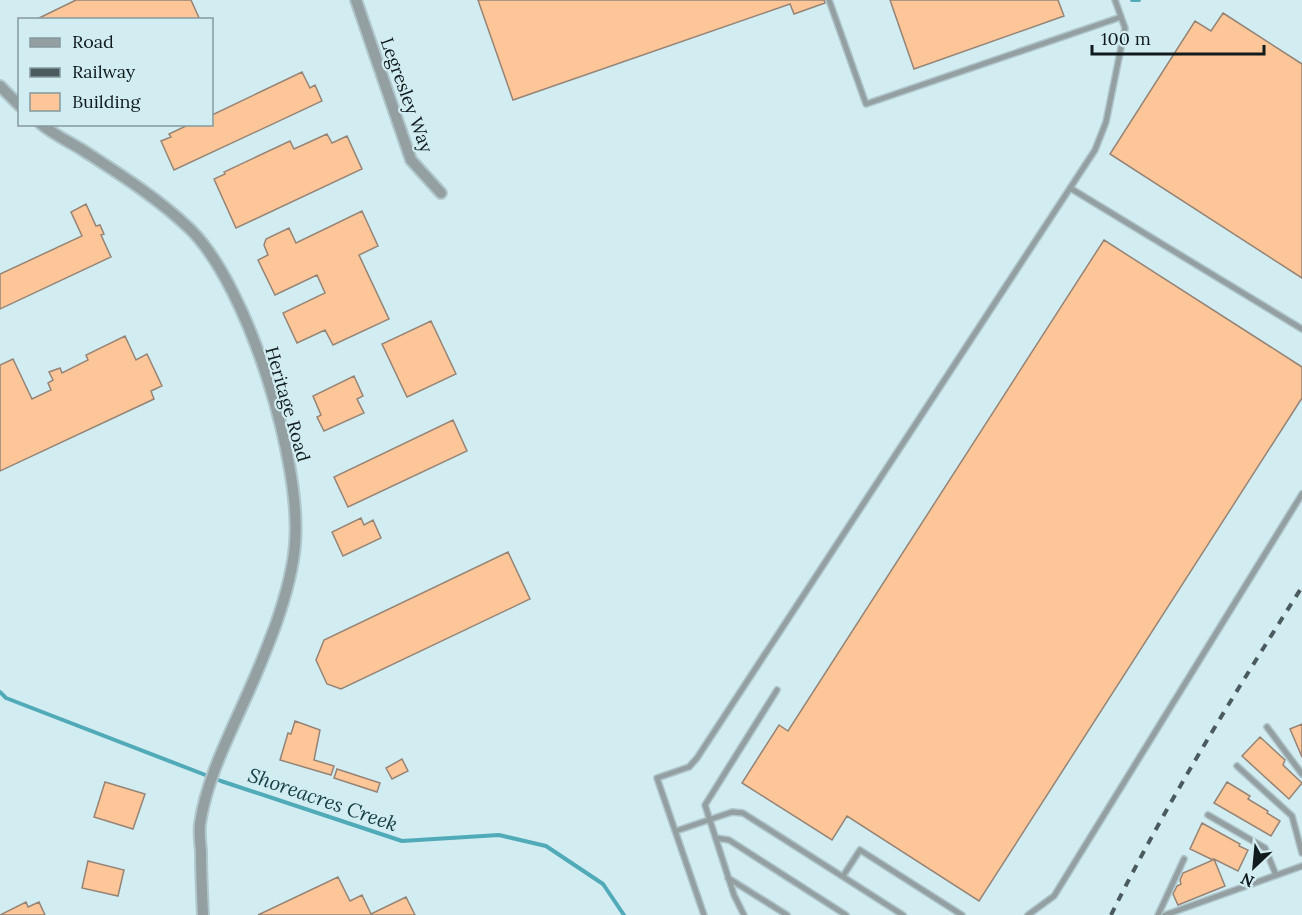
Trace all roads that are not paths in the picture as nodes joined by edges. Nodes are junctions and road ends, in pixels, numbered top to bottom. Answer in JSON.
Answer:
{"nodes":[{"id":1,"x":356,"y":0,"type":"edge"},
{"id":2,"x":829,"y":0,"type":"edge"},
{"id":3,"x":1115,"y":0,"type":"edge"},
{"id":4,"x":1121,"y":17,"type":"junction"},
{"id":5,"x":0,"y":86,"type":"edge"},
{"id":6,"x":18,"y":104,"type":"edge"},
{"id":7,"x":44,"y":126,"type":"edge"},
{"id":8,"x":1070,"y":188,"type":"junction"},
{"id":9,"x":441,"y":193,"type":"dead end"},
{"id":10,"x":1302,"y":329,"type":"edge"},
{"id":11,"x":1302,"y":494,"type":"edge"},
{"id":12,"x":777,"y":690,"type":"dead end"},
{"id":13,"x":1267,"y":727,"type":"dead end"},
{"id":14,"x":1237,"y":766,"type":"dead end"},
{"id":15,"x":1302,"y":774,"type":"edge"},
{"id":16,"x":1208,"y":815,"type":"dead end"},
{"id":17,"x":710,"y":820,"type":"junction"},
{"id":18,"x":676,"y":831,"type":"junction"},
{"id":19,"x":716,"y":838,"type":"junction"},
{"id":20,"x":1302,"y":852,"type":"edge"},
{"id":21,"x":1184,"y":859,"type":"dead end"},
{"id":22,"x":1302,"y":866,"type":"edge"},
{"id":23,"x":1276,"y":875,"type":"junction"},
{"id":24,"x":843,"y":876,"type":"junction"},
{"id":25,"x":728,"y":878,"type":"junction"},
{"id":26,"x":203,"y":915,"type":"edge"},
{"id":27,"x":704,"y":915,"type":"edge"},
{"id":28,"x":744,"y":915,"type":"edge"},
{"id":29,"x":787,"y":915,"type":"edge"},
{"id":30,"x":846,"y":915,"type":"edge"},
{"id":31,"x":903,"y":915,"type":"edge"},
{"id":32,"x":962,"y":915,"type":"edge"},
{"id":33,"x":1028,"y":915,"type":"edge"},
{"id":34,"x":1158,"y":915,"type":"edge"},
{"id":35,"x":1165,"y":915,"type":"edge"}],
"edges":[{"from":1,"to":9,"type":"street","name":"Legresley Way"},
{"from":2,"to":4,"type":"lane"},
{"from":3,"to":4,"type":"lane"},
{"from":4,"to":8,"type":"lane"},
{"from":5,"to":6,"type":"street"},
{"from":7,"to":26,"type":"street","name":"Heritage Road"},
{"from":8,"to":10,"type":"lane"},
{"from":8,"to":18,"type":"lane"},
{"from":11,"to":33,"type":"lane"},
{"from":12,"to":17,"type":"lane"},
{"from":13,"to":15,"type":"lane"},
{"from":14,"to":20,"type":"lane"},
{"from":16,"to":23,"type":"lane"},
{"from":17,"to":18,"type":"lane"},
{"from":17,"to":19,"type":"lane"},
{"from":17,"to":24,"type":"lane"},
{"from":18,"to":27,"type":"lane"},
{"from":19,"to":25,"type":"lane"},
{"from":19,"to":30,"type":"lane"},
{"from":21,"to":34,"type":"lane"},
{"from":22,"to":23,"type":"lane"},
{"from":23,"to":35,"type":"lane"},
{"from":24,"to":31,"type":"lane"},
{"from":24,"to":32,"type":"lane"},
{"from":25,"to":28,"type":"lane"},
{"from":25,"to":29,"type":"lane"}]}
